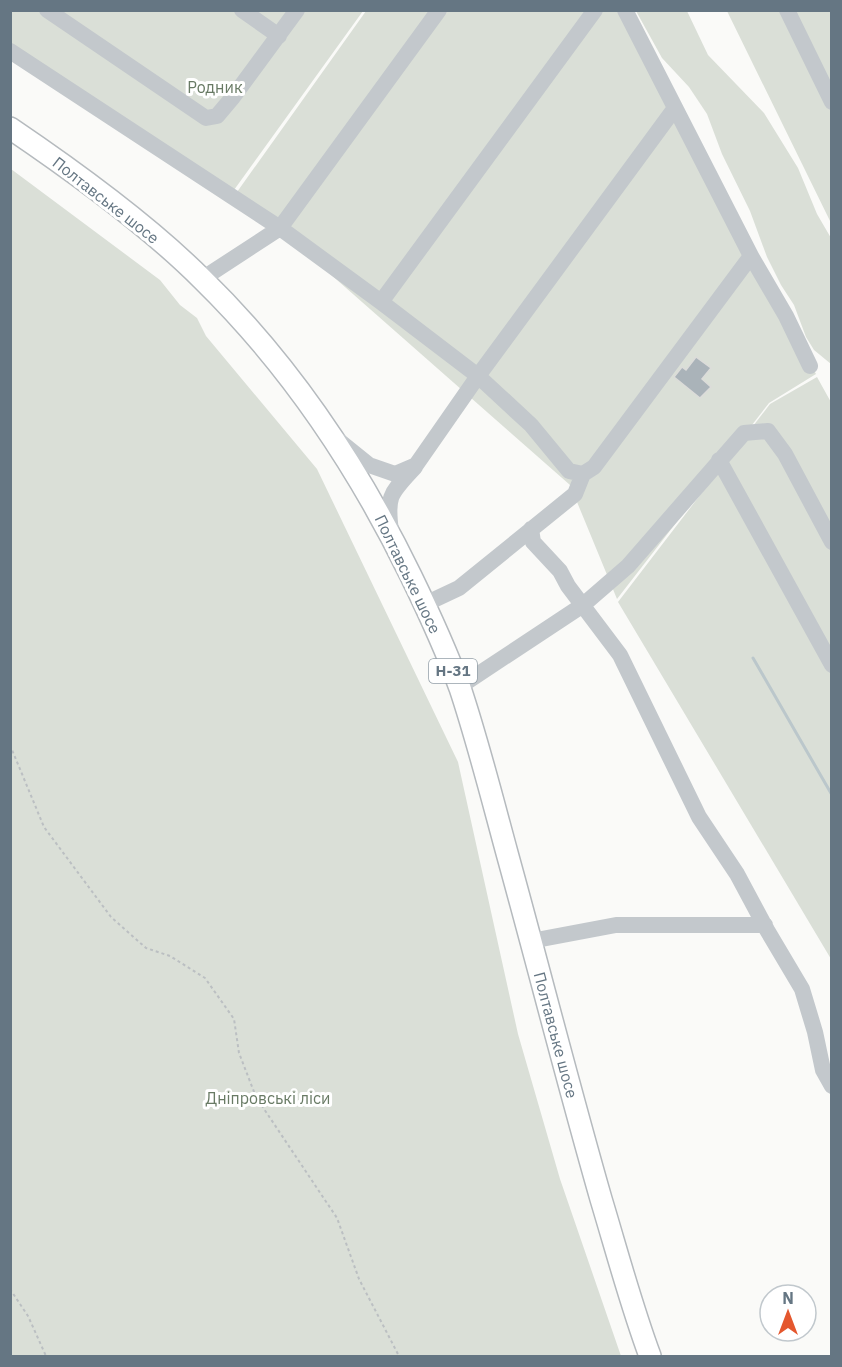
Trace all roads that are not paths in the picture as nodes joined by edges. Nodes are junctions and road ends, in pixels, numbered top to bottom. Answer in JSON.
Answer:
{"nodes":[{"id":1,"x":47,"y":10,"type":"edge"},
{"id":2,"x":242,"y":10,"type":"edge"},
{"id":3,"x":297,"y":10,"type":"edge"},
{"id":4,"x":439,"y":10,"type":"edge"},
{"id":5,"x":595,"y":10,"type":"edge"},
{"id":6,"x":625,"y":10,"type":"edge"},
{"id":7,"x":787,"y":10,"type":"edge"},
{"id":8,"x":279,"y":36,"type":"junction"},
{"id":9,"x":10,"y":51,"type":"edge"},
{"id":10,"x":831,"y":102,"type":"edge"},
{"id":11,"x":675,"y":108,"type":"junction"},
{"id":12,"x":10,"y":128,"type":"edge"},
{"id":13,"x":280,"y":228,"type":"junction"},
{"id":14,"x":751,"y":256,"type":"junction"},
{"id":15,"x":202,"y":279,"type":"junction"},
{"id":16,"x":381,"y":302,"type":"junction"},
{"id":17,"x":810,"y":366,"type":"dead end"},
{"id":18,"x":478,"y":376,"type":"junction"},
{"id":19,"x":330,"y":434,"type":"junction"},
{"id":20,"x":719,"y":460,"type":"junction"},
{"id":21,"x":416,"y":465,"type":"junction"},
{"id":22,"x":583,"y":474,"type":"junction"},
{"id":23,"x":531,"y":529,"type":"junction"},
{"id":24,"x":392,"y":538,"type":"junction"},
{"id":25,"x":831,"y":543,"type":"edge"},
{"id":26,"x":425,"y":604,"type":"junction"},
{"id":27,"x":583,"y":605,"type":"junction"},
{"id":28,"x":831,"y":665,"type":"edge"},
{"id":29,"x":459,"y":687,"type":"junction"},
{"id":30,"x":765,"y":925,"type":"junction"},
{"id":31,"x":531,"y":941,"type":"junction"},
{"id":32,"x":831,"y":1086,"type":"edge"},
{"id":33,"x":650,"y":1356,"type":"edge"}],
"edges":[{"from":1,"to":8,"type":"lane"},
{"from":2,"to":8,"type":"lane"},
{"from":3,"to":8,"type":"lane"},
{"from":4,"to":13,"type":"lane"},
{"from":5,"to":16,"type":"lane"},
{"from":6,"to":11,"type":"lane"},
{"from":7,"to":10,"type":"lane"},
{"from":9,"to":13,"type":"lane"},
{"from":11,"to":14,"type":"lane"},
{"from":11,"to":18,"type":"lane"},
{"from":12,"to":15,"type":"main road","name":"Полтавське шосе","number":"Н-31"},
{"from":13,"to":15,"type":"lane"},
{"from":13,"to":16,"type":"lane"},
{"from":14,"to":17,"type":"lane"},
{"from":14,"to":22,"type":"lane"},
{"from":15,"to":19,"type":"main road","name":"Полтавське шосе","number":"Н-31"},
{"from":16,"to":18,"type":"lane"},
{"from":18,"to":21,"type":"lane"},
{"from":18,"to":22,"type":"lane"},
{"from":19,"to":21,"type":"lane"},
{"from":19,"to":24,"type":"main road","name":"Полтавське шосе","number":"Н-31"},
{"from":20,"to":25,"type":"lane"},
{"from":20,"to":27,"type":"lane"},
{"from":20,"to":28,"type":"lane"},
{"from":21,"to":24,"type":"lane"},
{"from":22,"to":23,"type":"lane"},
{"from":23,"to":26,"type":"lane"},
{"from":23,"to":27,"type":"lane"},
{"from":24,"to":26,"type":"main road","name":"Полтавське шосе","number":"Н-31"},
{"from":26,"to":29,"type":"main road","name":"Полтавське шосе","number":"Н-31"},
{"from":27,"to":29,"type":"lane"},
{"from":27,"to":30,"type":"lane"},
{"from":29,"to":31,"type":"main road","name":"Полтавське шосе","number":"Н-31"},
{"from":30,"to":31,"type":"lane"},
{"from":30,"to":32,"type":"lane"},
{"from":31,"to":33,"type":"main road","name":"Полтавське шосе","number":"Н-31"}]}
